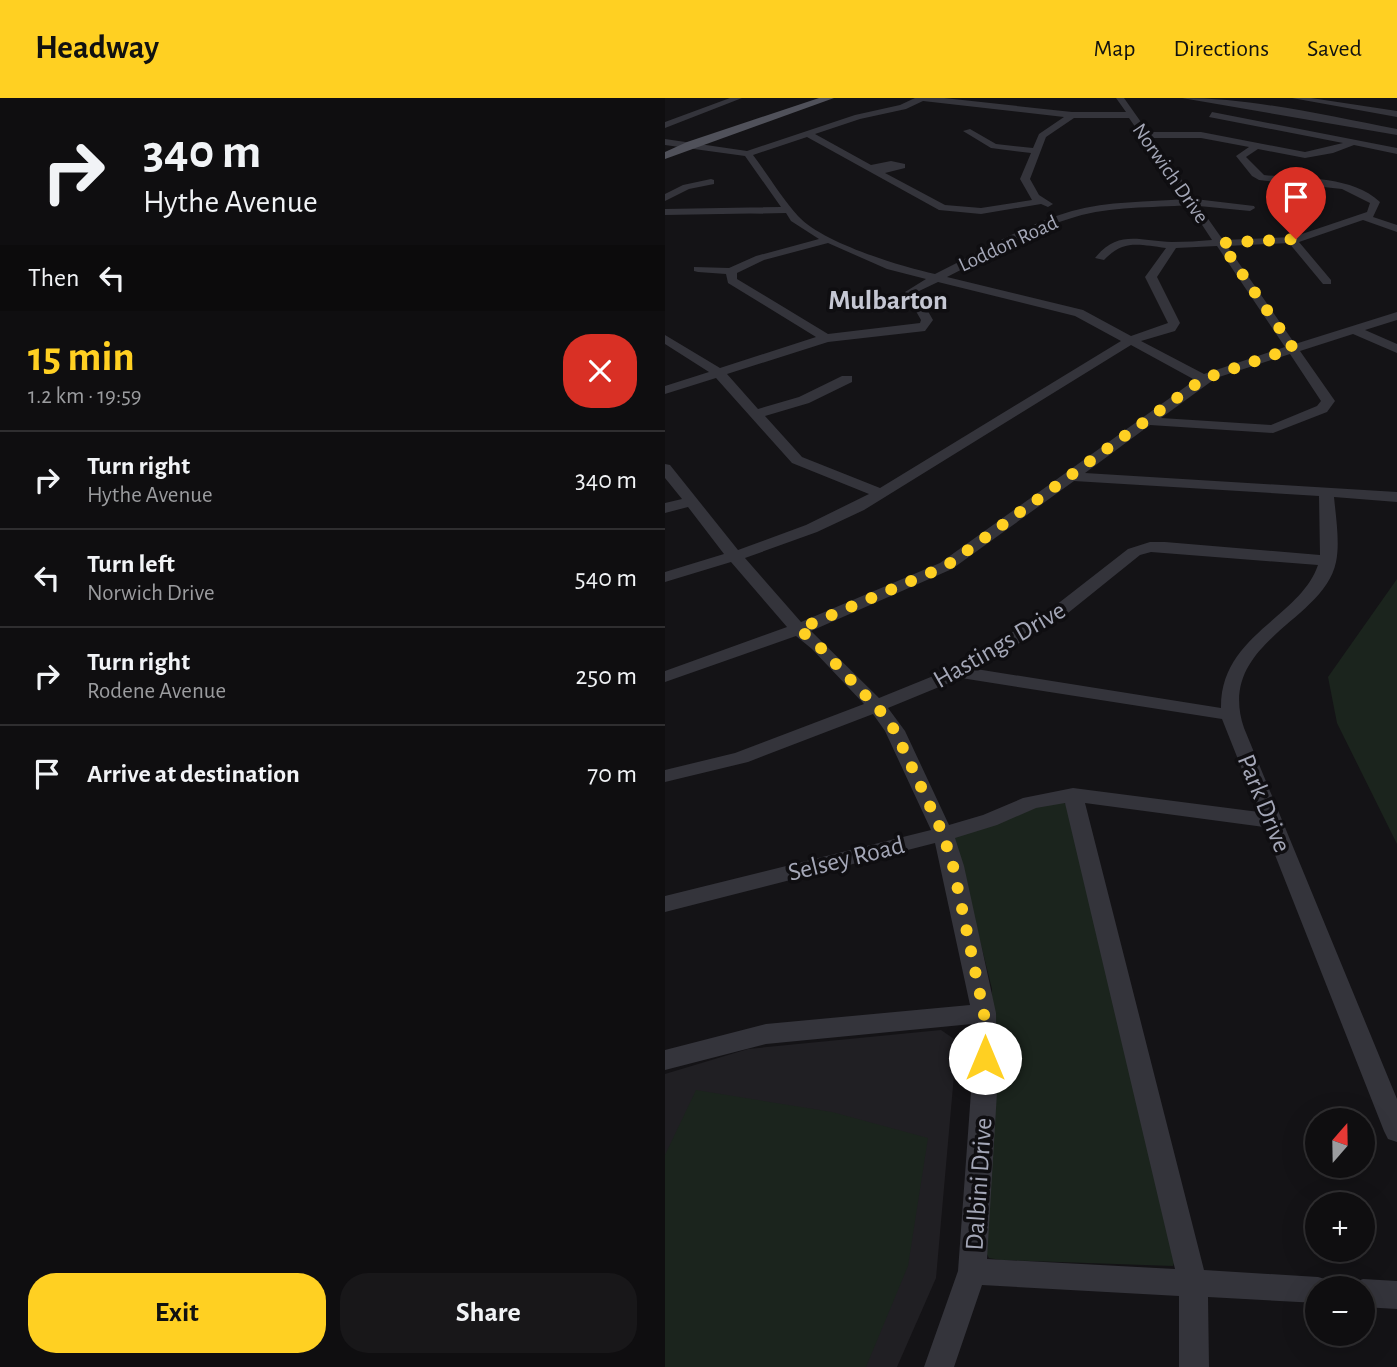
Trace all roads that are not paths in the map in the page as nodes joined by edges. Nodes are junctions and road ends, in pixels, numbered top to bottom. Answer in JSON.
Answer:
{"nodes":[{"id":1,"x":738,"y":98,"type":"edge"},
{"id":2,"x":829,"y":98,"type":"edge"},
{"id":3,"x":922,"y":98,"type":"edge"},
{"id":4,"x":1118,"y":98,"type":"edge"},
{"id":5,"x":1186,"y":98,"type":"edge"},
{"id":6,"x":1296,"y":98,"type":"edge"},
{"id":7,"x":1397,"y":114,"type":"edge"},
{"id":8,"x":1072,"y":115,"type":"junction"},
{"id":9,"x":1131,"y":115,"type":"junction"},
{"id":10,"x":1212,"y":115,"type":"dead end"},
{"id":11,"x":665,"y":125,"type":"edge"},
{"id":12,"x":967,"y":131,"type":"dead end"},
{"id":13,"x":1397,"y":132,"type":"edge"},
{"id":14,"x":808,"y":134,"type":"junction"},
{"id":15,"x":1147,"y":135,"type":"junction"},
{"id":16,"x":665,"y":142,"type":"edge"},
{"id":17,"x":1355,"y":142,"type":"junction"},
{"id":18,"x":691,"y":144,"type":"junction"},
{"id":19,"x":1256,"y":146,"type":"junction"},
{"id":20,"x":1036,"y":151,"type":"junction"},
{"id":21,"x":1397,"y":151,"type":"edge"},
{"id":22,"x":748,"y":154,"type":"junction"},
{"id":23,"x":665,"y":156,"type":"edge"},
{"id":24,"x":711,"y":182,"type":"dead end"},
{"id":25,"x":665,"y":198,"type":"edge"},
{"id":26,"x":1042,"y":201,"type":"junction"},
{"id":27,"x":1191,"y":202,"type":"junction"},
{"id":28,"x":1250,"y":208,"type":"dead end"},
{"id":29,"x":789,"y":210,"type":"junction"},
{"id":30,"x":665,"y":212,"type":"edge"},
{"id":31,"x":1076,"y":213,"type":"junction"},
{"id":32,"x":1366,"y":218,"type":"junction"},
{"id":33,"x":1397,"y":229,"type":"edge"},
{"id":34,"x":828,"y":240,"type":"junction"},
{"id":35,"x":1292,"y":240,"type":"junction"},
{"id":36,"x":1221,"y":243,"type":"junction"},
{"id":37,"x":1173,"y":245,"type":"junction"},
{"id":38,"x":1100,"y":258,"type":"dead end"},
{"id":39,"x":698,"y":269,"type":"dead end"},
{"id":40,"x":731,"y":271,"type":"junction"},
{"id":41,"x":935,"y":278,"type":"junction"},
{"id":42,"x":1327,"y":282,"type":"dead end"},
{"id":43,"x":1397,"y":316,"type":"edge"},
{"id":44,"x":1353,"y":329,"type":"junction"},
{"id":45,"x":825,"y":338,"type":"junction"},
{"id":46,"x":665,"y":339,"type":"edge"},
{"id":47,"x":1131,"y":340,"type":"junction"},
{"id":48,"x":1293,"y":348,"type":"junction"},
{"id":49,"x":1397,"y":349,"type":"edge"},
{"id":50,"x":718,"y":372,"type":"junction"},
{"id":51,"x":847,"y":379,"type":"dead end"},
{"id":52,"x":1203,"y":379,"type":"junction"},
{"id":53,"x":665,"y":390,"type":"edge"},
{"id":54,"x":755,"y":414,"type":"junction"},
{"id":55,"x":1146,"y":421,"type":"junction"},
{"id":56,"x":665,"y":468,"type":"edge"},
{"id":57,"x":1070,"y":476,"type":"junction"},
{"id":58,"x":1326,"y":492,"type":"junction"},
{"id":59,"x":880,"y":493,"type":"junction"},
{"id":60,"x":1397,"y":497,"type":"edge"},
{"id":61,"x":692,"y":501,"type":"junction"},
{"id":62,"x":665,"y":508,"type":"edge"},
{"id":63,"x":735,"y":557,"type":"junction"},
{"id":64,"x":1329,"y":561,"type":"junction"},
{"id":65,"x":665,"y":577,"type":"edge"},
{"id":66,"x":799,"y":629,"type":"junction"},
{"id":67,"x":959,"y":672,"type":"junction"},
{"id":68,"x":665,"y":677,"type":"edge"},
{"id":69,"x":877,"y":706,"type":"junction"},
{"id":70,"x":1231,"y":715,"type":"junction"},
{"id":71,"x":665,"y":776,"type":"edge"},
{"id":72,"x":1073,"y":795,"type":"junction"},
{"id":73,"x":1273,"y":821,"type":"junction"},
{"id":74,"x":943,"y":834,"type":"junction"},
{"id":75,"x":665,"y":904,"type":"edge"},
{"id":76,"x":984,"y":1013,"type":"junction"},
{"id":77,"x":665,"y":1060,"type":"edge"},
{"id":78,"x":1397,"y":1131,"type":"edge"},
{"id":79,"x":972,"y":1271,"type":"junction"},
{"id":80,"x":1193,"y":1283,"type":"junction"},
{"id":81,"x":1305,"y":1289,"type":"edge"},
{"id":82,"x":1375,"y":1294,"type":"edge"},
{"id":83,"x":1397,"y":1295,"type":"edge"},
{"id":84,"x":939,"y":1367,"type":"edge"},
{"id":85,"x":1194,"y":1367,"type":"edge"}],
"edges":[{"from":1,"to":11,"type":"street"},
{"from":2,"to":18,"type":"main road"},
{"from":3,"to":8,"type":"street"},
{"from":3,"to":14,"type":"street"},
{"from":4,"to":9,"type":"street","name":"Norwich Drive"},
{"from":5,"to":13,"type":"street"},
{"from":6,"to":7,"type":"street"},
{"from":8,"to":9,"type":"street"},
{"from":8,"to":20,"type":"street"},
{"from":9,"to":15,"type":"street","name":"Norwich Drive"},
{"from":10,"to":17,"type":"street"},
{"from":12,"to":20,"type":"street"},
{"from":14,"to":22,"type":"street"},
{"from":14,"to":26,"type":"street"},
{"from":15,"to":19,"type":"street"},
{"from":15,"to":27,"type":"street","name":"Norwich Drive"},
{"from":16,"to":18,"type":"street"},
{"from":17,"to":19,"type":"street"},
{"from":17,"to":21,"type":"street"},
{"from":18,"to":22,"type":"street"},
{"from":18,"to":23,"type":"main road"},
{"from":19,"to":32,"type":"street"},
{"from":20,"to":26,"type":"street"},
{"from":22,"to":29,"type":"street"},
{"from":24,"to":25,"type":"street"},
{"from":26,"to":31,"type":"street"},
{"from":27,"to":28,"type":"street","name":"Loddon Road"},
{"from":27,"to":31,"type":"street","name":"Loddon Road"},
{"from":27,"to":36,"type":"street","name":"Norwich Drive"},
{"from":29,"to":30,"type":"street"},
{"from":29,"to":34,"type":"street"},
{"from":31,"to":41,"type":"street","name":"Loddon Road"},
{"from":32,"to":33,"type":"street"},
{"from":32,"to":35,"type":"street"},
{"from":34,"to":40,"type":"street"},
{"from":34,"to":41,"type":"street"},
{"from":35,"to":36,"type":"street"},
{"from":35,"to":42,"type":"street"},
{"from":36,"to":37,"type":"street"},
{"from":36,"to":48,"type":"street","name":"Norwich Drive"},
{"from":37,"to":38,"type":"street"},
{"from":37,"to":47,"type":"street"},
{"from":39,"to":40,"type":"street"},
{"from":40,"to":45,"type":"street"},
{"from":41,"to":45,"type":"street","name":"Loddon Road"},
{"from":41,"to":47,"type":"street"},
{"from":43,"to":44,"type":"street"},
{"from":44,"to":48,"type":"street"},
{"from":44,"to":49,"type":"street"},
{"from":45,"to":50,"type":"street","name":"Loddon Road"},
{"from":46,"to":50,"type":"street"},
{"from":47,"to":52,"type":"street"},
{"from":47,"to":59,"type":"street"},
{"from":48,"to":52,"type":"street"},
{"from":48,"to":55,"type":"street","name":"Norwich Drive"},
{"from":50,"to":53,"type":"street","name":"Loddon Road"},
{"from":50,"to":54,"type":"street"},
{"from":51,"to":54,"type":"street"},
{"from":52,"to":55,"type":"street"},
{"from":54,"to":59,"type":"street"},
{"from":55,"to":57,"type":"street"},
{"from":56,"to":61,"type":"street","name":"Dalbini Drive"},
{"from":57,"to":58,"type":"street"},
{"from":57,"to":66,"type":"street"},
{"from":58,"to":60,"type":"street"},
{"from":58,"to":64,"type":"street"},
{"from":59,"to":63,"type":"street"},
{"from":61,"to":62,"type":"street"},
{"from":61,"to":63,"type":"street","name":"Dalbini Drive"},
{"from":63,"to":65,"type":"street"},
{"from":63,"to":66,"type":"street","name":"Dalbini Drive"},
{"from":64,"to":67,"type":"street","name":"Hastings Drive"},
{"from":64,"to":70,"type":"street","name":"Park Drive"},
{"from":66,"to":68,"type":"street"},
{"from":66,"to":69,"type":"street","name":"Dalbini Drive"},
{"from":67,"to":69,"type":"street","name":"Hastings Drive"},
{"from":67,"to":70,"type":"street"},
{"from":69,"to":71,"type":"street","name":"Hastings Drive"},
{"from":69,"to":74,"type":"street","name":"Dalbini Drive"},
{"from":70,"to":73,"type":"street","name":"Park Drive"},
{"from":72,"to":73,"type":"street","name":"Selsey Road"},
{"from":72,"to":74,"type":"street","name":"Selsey Road"},
{"from":72,"to":80,"type":"street"},
{"from":73,"to":78,"type":"street","name":"Park Drive"},
{"from":74,"to":75,"type":"street","name":"Selsey Road"},
{"from":74,"to":76,"type":"street","name":"Dalbini Drive"},
{"from":76,"to":77,"type":"street"},
{"from":76,"to":79,"type":"street","name":"Dalbini Drive"},
{"from":79,"to":80,"type":"street"},
{"from":79,"to":84,"type":"street","name":"Dalbini Drive"},
{"from":80,"to":81,"type":"street"},
{"from":80,"to":85,"type":"street"},
{"from":82,"to":83,"type":"street"}]}
